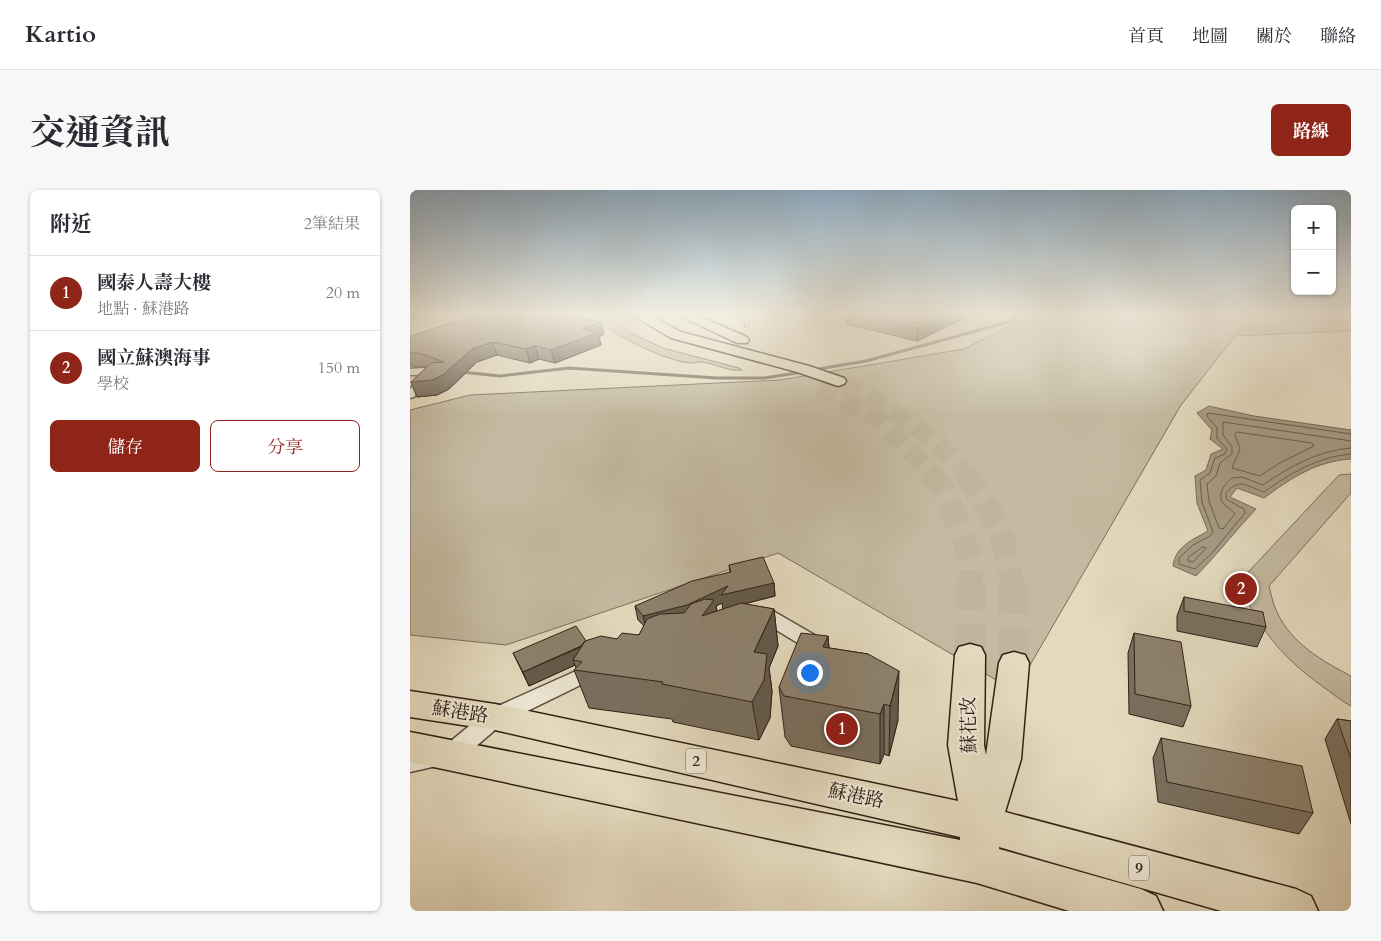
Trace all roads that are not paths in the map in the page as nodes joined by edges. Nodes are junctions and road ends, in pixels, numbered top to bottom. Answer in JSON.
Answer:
{"nodes":[{"id":1,"x":694,"y":349,"type":"edge"},
{"id":2,"x":729,"y":349,"type":"edge"},
{"id":3,"x":757,"y":349,"type":"edge"},
{"id":4,"x":803,"y":369,"type":"junction"},
{"id":5,"x":410,"y":372,"type":"edge"},
{"id":6,"x":838,"y":381,"type":"tunnel mouth"},
{"id":7,"x":818,"y":387,"type":"tunnel mouth"},
{"id":8,"x":410,"y":395,"type":"edge"},
{"id":9,"x":740,"y":620,"type":"edge"},
{"id":10,"x":832,"y":655,"type":"edge"},
{"id":11,"x":970,"y":655,"type":"tunnel mouth"},
{"id":12,"x":616,"y":662,"type":"edge"},
{"id":13,"x":1014,"y":662,"type":"tunnel mouth"},
{"id":14,"x":410,"y":704,"type":"edge"},
{"id":15,"x":495,"y":717,"type":"junction"},
{"id":16,"x":410,"y":747,"type":"edge"},
{"id":17,"x":451,"y":754,"type":"junction"},
{"id":18,"x":410,"y":762,"type":"edge"},
{"id":19,"x":979,"y":843,"type":"junction"},
{"id":20,"x":1141,"y":911,"type":"edge"},
{"id":21,"x":1296,"y":911,"type":"edge"}],
"edges":[{"from":1,"to":7,"type":"main road"},
{"from":2,"to":4,"type":"main road"},
{"from":3,"to":4,"type":"main road"},
{"from":4,"to":6,"type":"main road"},
{"from":5,"to":8,"type":"street"},
{"from":9,"to":10,"type":"street"},
{"from":11,"to":19,"type":"main road","name":"蘇花改"},
{"from":12,"to":15,"type":"street"},
{"from":13,"to":19,"type":"main road","name":"蘇花改"},
{"from":14,"to":15,"type":"main road","name":"蘇港路","number":"2"},
{"from":15,"to":17,"type":"street"},
{"from":15,"to":19,"type":"main road","name":"蘇港路","number":"2"},
{"from":16,"to":17,"type":"main road","name":"蘇港路"},
{"from":17,"to":18,"type":"street"},
{"from":17,"to":19,"type":"main road","name":"蘇港路"},
{"from":19,"to":20,"type":"main road","name":"蘇港路"},
{"from":19,"to":21,"type":"main road","name":"蘇港路","number":"9"}]}
